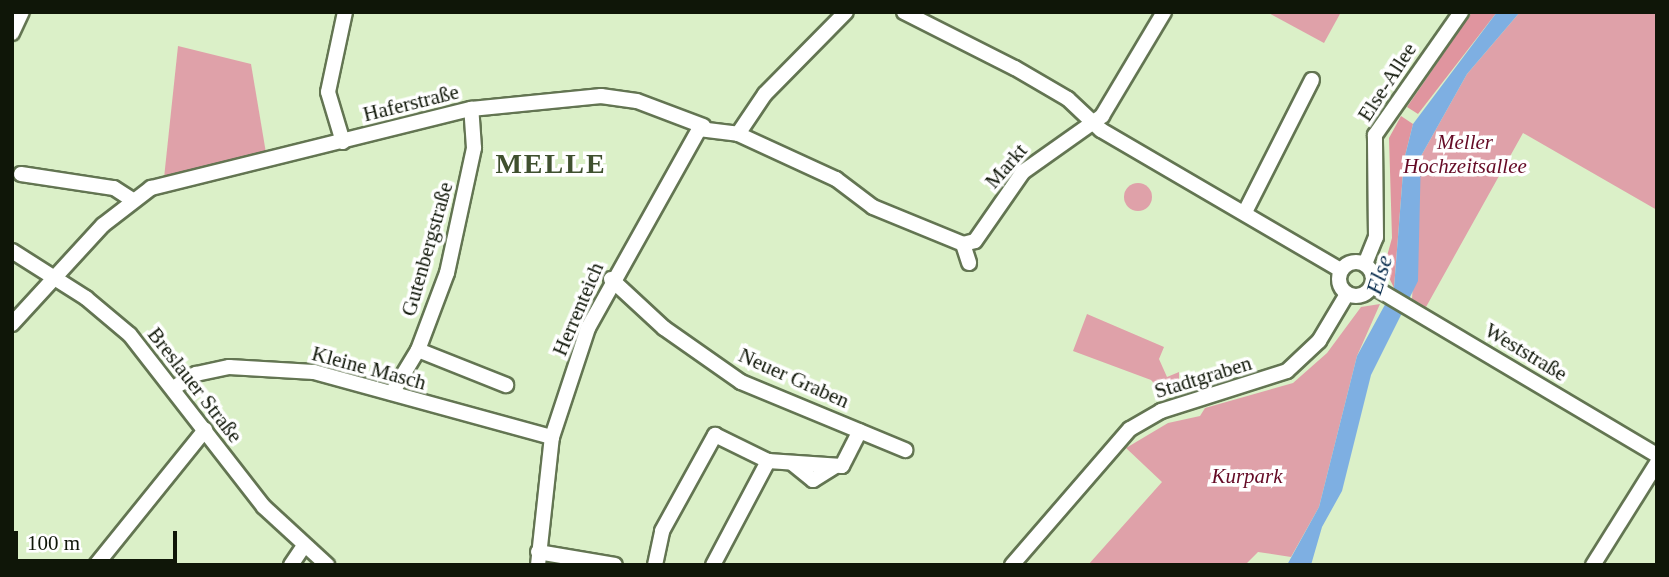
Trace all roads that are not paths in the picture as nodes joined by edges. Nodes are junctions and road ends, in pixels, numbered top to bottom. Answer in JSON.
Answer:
{"nodes":[{"id":1,"x":22,"y":12,"type":"edge"},
{"id":2,"x":345,"y":12,"type":"edge"},
{"id":3,"x":846,"y":12,"type":"edge"},
{"id":4,"x":904,"y":12,"type":"edge"},
{"id":5,"x":1164,"y":12,"type":"edge"},
{"id":6,"x":1461,"y":12,"type":"edge"},
{"id":7,"x":12,"y":33,"type":"edge"},
{"id":8,"x":1312,"y":80,"type":"dead end"},
{"id":9,"x":471,"y":109,"type":"junction"},
{"id":10,"x":1093,"y":125,"type":"junction"},
{"id":11,"x":703,"y":126,"type":"junction"},
{"id":12,"x":738,"y":134,"type":"junction"},
{"id":13,"x":343,"y":142,"type":"junction"},
{"id":14,"x":21,"y":174,"type":"dead end"},
{"id":15,"x":131,"y":199,"type":"junction"},
{"id":16,"x":1245,"y":212,"type":"junction"},
{"id":17,"x":962,"y":244,"type":"junction"},
{"id":18,"x":12,"y":251,"type":"edge"},
{"id":19,"x":969,"y":263,"type":"dead end"},
{"id":20,"x":1365,"y":264,"type":"junction"},
{"id":21,"x":1341,"y":270,"type":"junction"},
{"id":22,"x":56,"y":279,"type":"junction"},
{"id":23,"x":611,"y":279,"type":"junction"},
{"id":24,"x":1378,"y":289,"type":"junction"},
{"id":25,"x":1346,"y":294,"type":"junction"},
{"id":26,"x":12,"y":324,"type":"edge"},
{"id":27,"x":418,"y":350,"type":"junction"},
{"id":28,"x":506,"y":385,"type":"dead end"},
{"id":29,"x":176,"y":387,"type":"junction"},
{"id":30,"x":392,"y":393,"type":"junction"},
{"id":31,"x":855,"y":428,"type":"junction"},
{"id":32,"x":205,"y":430,"type":"junction"},
{"id":33,"x":552,"y":437,"type":"junction"},
{"id":34,"x":905,"y":450,"type":"dead end"},
{"id":35,"x":1657,"y":455,"type":"edge"},
{"id":36,"x":768,"y":461,"type":"junction"},
{"id":37,"x":1657,"y":463,"type":"edge"},
{"id":38,"x":304,"y":546,"type":"junction"},
{"id":39,"x":538,"y":558,"type":"edge"},
{"id":40,"x":96,"y":565,"type":"edge"},
{"id":41,"x":291,"y":565,"type":"edge"},
{"id":42,"x":327,"y":565,"type":"edge"},
{"id":43,"x":615,"y":565,"type":"edge"},
{"id":44,"x":655,"y":565,"type":"edge"},
{"id":45,"x":713,"y":565,"type":"edge"},
{"id":46,"x":1012,"y":565,"type":"edge"},
{"id":47,"x":1592,"y":565,"type":"edge"}],
"edges":[{"from":1,"to":7,"type":"street"},
{"from":2,"to":13,"type":"street"},
{"from":3,"to":12,"type":"street"},
{"from":4,"to":10,"type":"street"},
{"from":5,"to":10,"type":"street"},
{"from":6,"to":20,"type":"street","name":"Else-Allee"},
{"from":8,"to":16,"type":"street"},
{"from":9,"to":11,"type":"street","name":"Haferstraße"},
{"from":9,"to":13,"type":"street","name":"Haferstraße"},
{"from":9,"to":27,"type":"street","name":"Gutenbergstraße"},
{"from":10,"to":16,"type":"street"},
{"from":10,"to":17,"type":"street","name":"Markt"},
{"from":11,"to":12,"type":"street"},
{"from":11,"to":23,"type":"street","name":"Herrenteich"},
{"from":12,"to":17,"type":"street"},
{"from":13,"to":15,"type":"street","name":"Haferstraße"},
{"from":14,"to":15,"type":"street"},
{"from":15,"to":22,"type":"street"},
{"from":16,"to":21,"type":"street"},
{"from":17,"to":19,"type":"street"},
{"from":18,"to":22,"type":"street","name":"Breslauer Straße"},
{"from":20,"to":21,"type":"street"},
{"from":20,"to":24,"type":"street"},
{"from":21,"to":25,"type":"street"},
{"from":22,"to":26,"type":"street"},
{"from":22,"to":29,"type":"street","name":"Breslauer Straße"},
{"from":23,"to":31,"type":"street","name":"Neuer Graben"},
{"from":23,"to":33,"type":"street","name":"Herrenteich"},
{"from":24,"to":25,"type":"street"},
{"from":24,"to":35,"type":"street","name":"Weststraße"},
{"from":25,"to":46,"type":"street","name":"Stadtgraben"},
{"from":27,"to":28,"type":"street"},
{"from":27,"to":30,"type":"street","name":"Gutenbergstraße"},
{"from":29,"to":30,"type":"street","name":"Kleine Masch"},
{"from":29,"to":32,"type":"street","name":"Breslauer Straße"},
{"from":30,"to":33,"type":"street","name":"Kleine Masch"},
{"from":31,"to":34,"type":"street","name":"Neuer Graben"},
{"from":31,"to":36,"type":"street"},
{"from":32,"to":38,"type":"street","name":"Breslauer Straße"},
{"from":32,"to":40,"type":"street"},
{"from":33,"to":39,"type":"street","name":"Herrenteich"},
{"from":36,"to":44,"type":"street"},
{"from":36,"to":45,"type":"street"},
{"from":37,"to":47,"type":"street"},
{"from":38,"to":41,"type":"street"},
{"from":38,"to":42,"type":"street","name":"Breslauer Straße"},
{"from":39,"to":43,"type":"street"}]}
